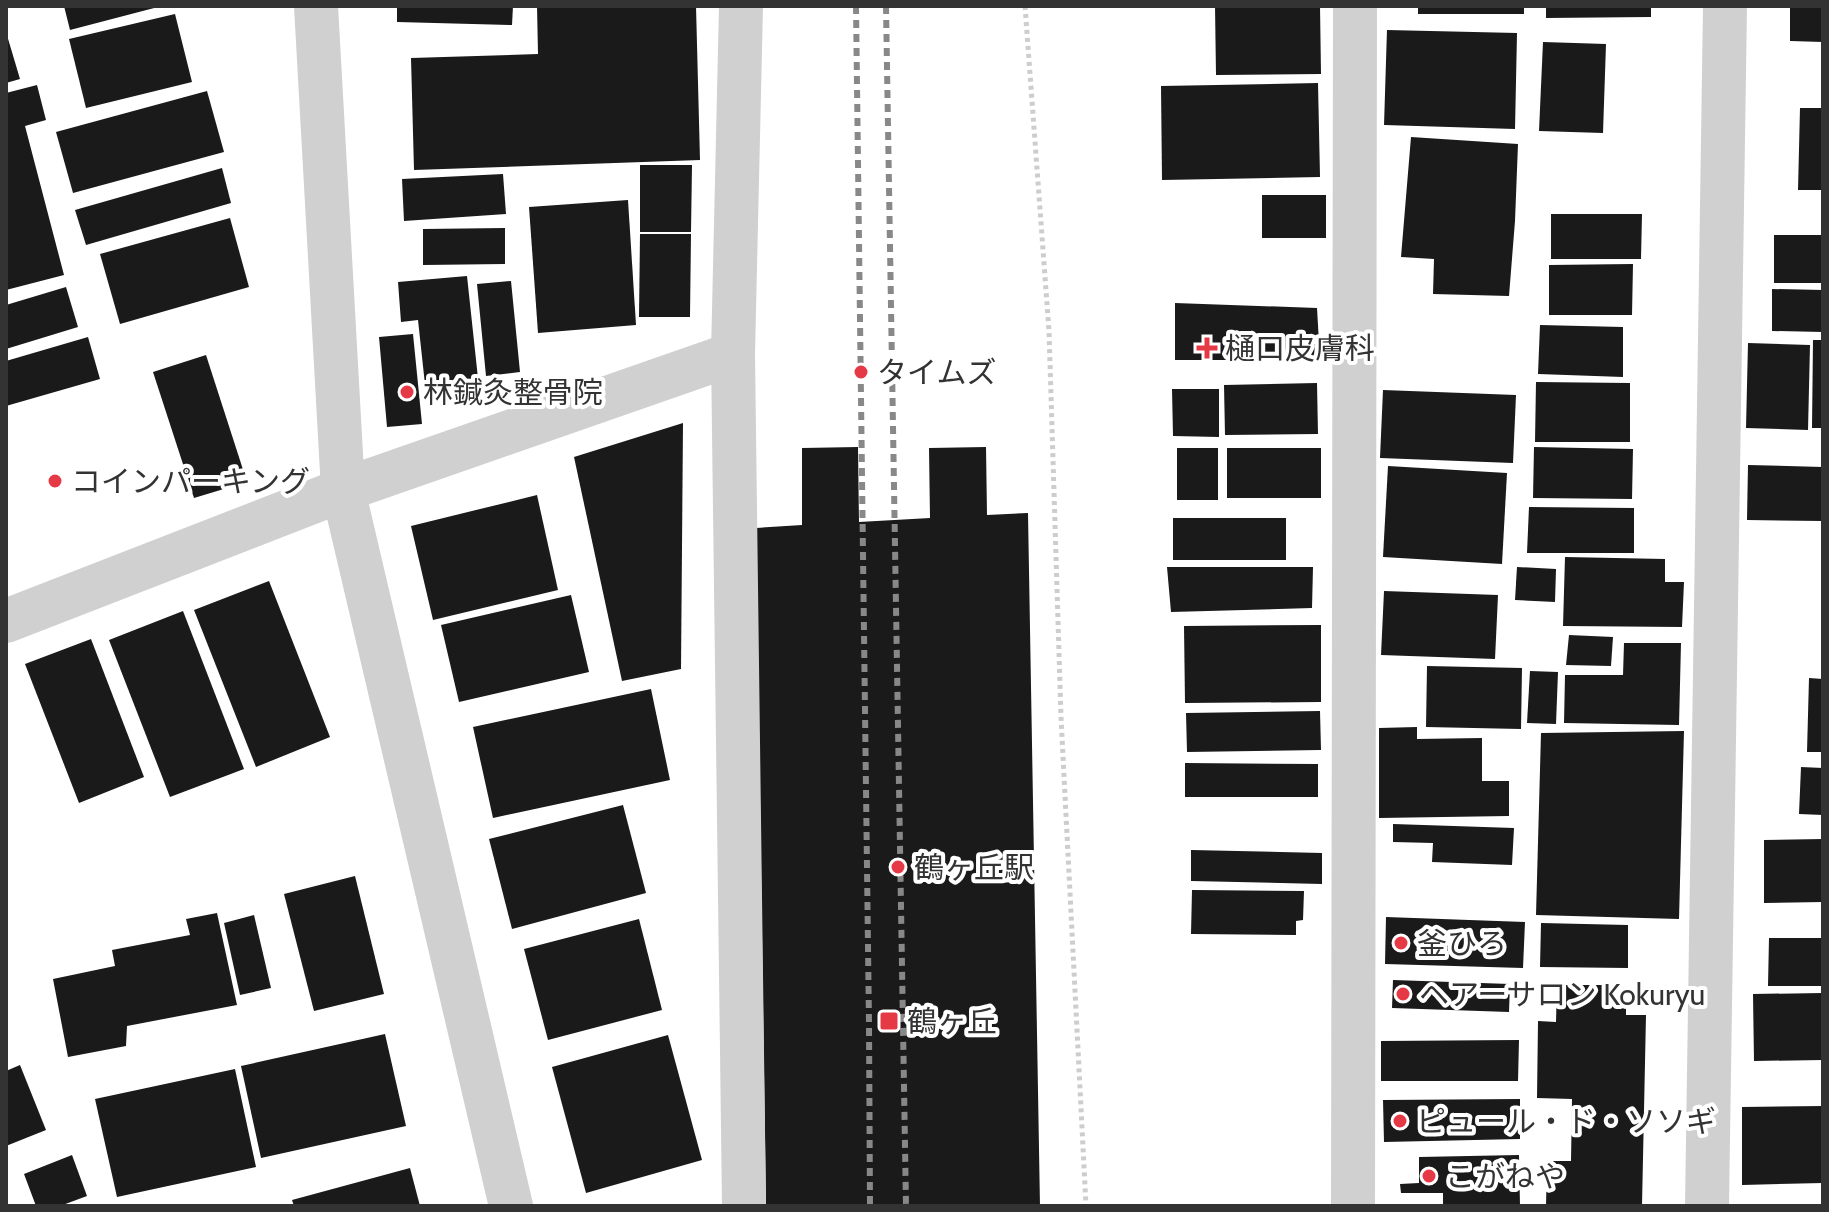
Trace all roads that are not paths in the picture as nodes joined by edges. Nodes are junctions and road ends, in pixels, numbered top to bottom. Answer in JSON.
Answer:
{"nodes":[{"id":1,"x":316,"y":6,"type":"edge"},
{"id":2,"x":741,"y":6,"type":"edge"},
{"id":3,"x":1355,"y":6,"type":"edge"},
{"id":4,"x":1725,"y":6,"type":"edge"},
{"id":5,"x":733,"y":354,"type":"junction"},
{"id":6,"x":343,"y":490,"type":"junction"},
{"id":7,"x":6,"y":621,"type":"edge"},
{"id":8,"x":511,"y":1206,"type":"edge"},
{"id":9,"x":744,"y":1206,"type":"edge"},
{"id":10,"x":1353,"y":1206,"type":"edge"},
{"id":11,"x":1707,"y":1206,"type":"edge"}],
"edges":[{"from":1,"to":6,"type":"street"},
{"from":2,"to":5,"type":"street"},
{"from":3,"to":10,"type":"street"},
{"from":4,"to":11,"type":"street"},
{"from":5,"to":6,"type":"street"},
{"from":5,"to":9,"type":"street"},
{"from":6,"to":7,"type":"street"},
{"from":6,"to":8,"type":"street"}]}
